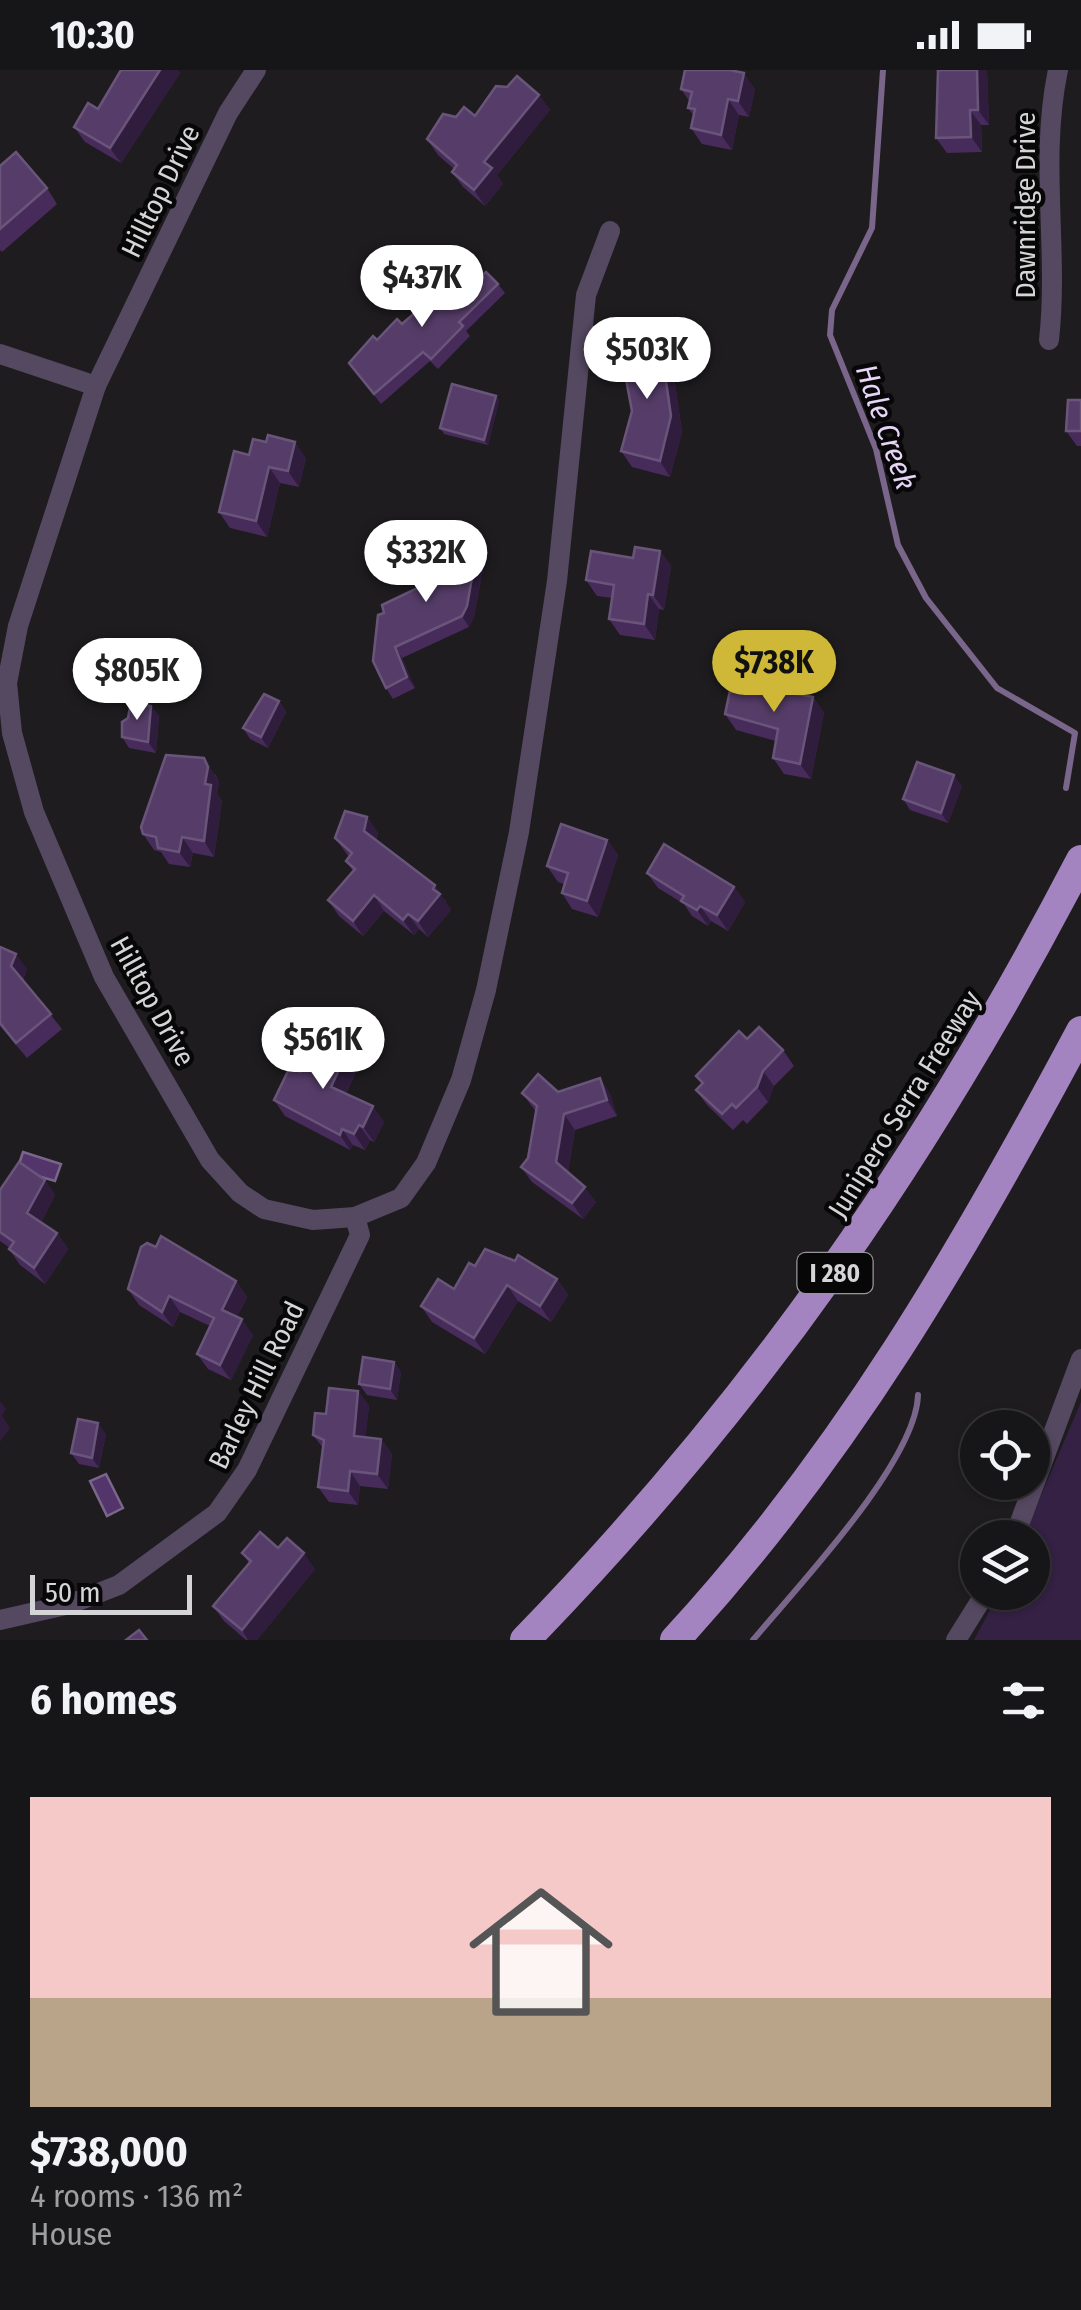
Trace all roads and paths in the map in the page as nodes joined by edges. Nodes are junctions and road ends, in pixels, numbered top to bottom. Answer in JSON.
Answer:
{"nodes":[{"id":1,"x":256,"y":70,"type":"edge"},
{"id":2,"x":1058,"y":70,"type":"edge"},
{"id":3,"x":610,"y":231,"type":"dead end"},
{"id":4,"x":1049,"y":340,"type":"dead end"},
{"id":5,"x":0,"y":354,"type":"edge"},
{"id":6,"x":96,"y":386,"type":"junction"},
{"id":7,"x":1081,"y":860,"type":"edge"},
{"id":8,"x":1081,"y":1031,"type":"edge"},
{"id":9,"x":354,"y":1218,"type":"junction"},
{"id":10,"x":1081,"y":1359,"type":"edge"},
{"id":11,"x":1021,"y":1520,"type":"edge"},
{"id":12,"x":975,"y":1610,"type":"edge"},
{"id":13,"x":0,"y":1620,"type":"edge"},
{"id":14,"x":525,"y":1640,"type":"edge"},
{"id":15,"x":675,"y":1640,"type":"edge"},
{"id":16,"x":956,"y":1640,"type":"edge"}],
"edges":[{"from":1,"to":6,"type":"street","name":"Hilltop Drive"},
{"from":2,"to":4,"type":"street","name":"Dawnridge Drive"},
{"from":3,"to":9,"type":"street","name":"Hilltop Drive"},
{"from":5,"to":6,"type":"street"},
{"from":6,"to":9,"type":"street","name":"Hilltop Drive"},
{"from":7,"to":14,"type":"highway","name":"Junipero Serra Freeway","number":"I 280"},
{"from":8,"to":15,"type":"highway"},
{"from":9,"to":13,"type":"street","name":"Barley Hill Road"},
{"from":10,"to":11,"type":"street"},
{"from":12,"to":16,"type":"street"}]}
